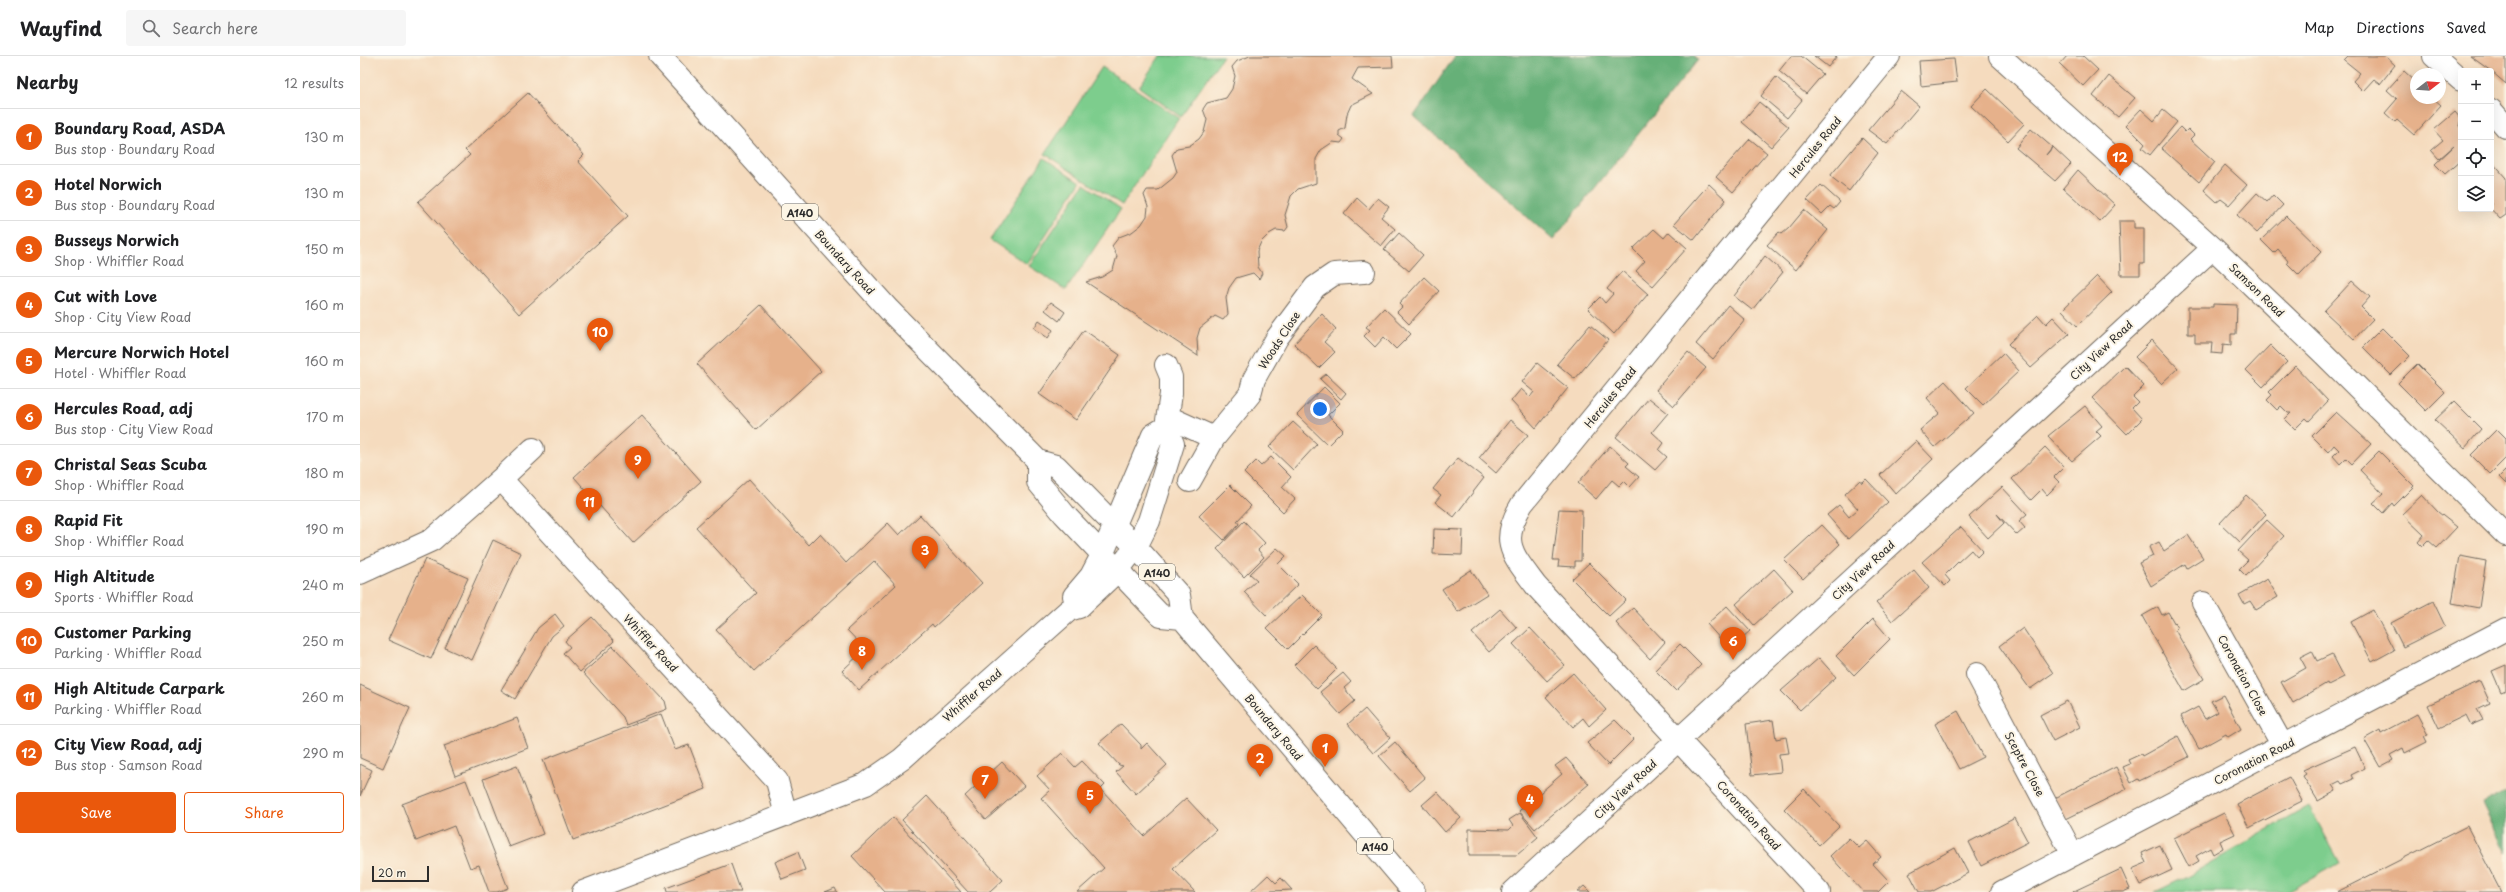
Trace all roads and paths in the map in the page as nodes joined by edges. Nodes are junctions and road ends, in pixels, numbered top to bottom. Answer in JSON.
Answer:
{"nodes":[{"id":1,"x":660,"y":56,"type":"edge"},
{"id":2,"x":1889,"y":56,"type":"edge"},
{"id":3,"x":2000,"y":56,"type":"edge"},
{"id":4,"x":2434,"y":56,"type":"edge"},
{"id":5,"x":2458,"y":77,"type":"edge"},
{"id":6,"x":2494,"y":113,"type":"edge"},
{"id":7,"x":2506,"y":127,"type":"edge"},
{"id":8,"x":2213,"y":248,"type":"junction"},
{"id":9,"x":1364,"y":272,"type":"dead end"},
{"id":10,"x":1166,"y":365,"type":"dead end"},
{"id":11,"x":1167,"y":422,"type":"junction"},
{"id":12,"x":1214,"y":438,"type":"junction"},
{"id":13,"x":532,"y":449,"type":"dead end"},
{"id":14,"x":1038,"y":461,"type":"junction"},
{"id":15,"x":500,"y":479,"type":"junction"},
{"id":16,"x":1190,"y":481,"type":"dead end"},
{"id":17,"x":1113,"y":526,"type":"junction"},
{"id":18,"x":2506,"y":535,"type":"edge"},
{"id":19,"x":1136,"y":547,"type":"junction"},
{"id":20,"x":1102,"y":555,"type":"junction"},
{"id":21,"x":1117,"y":571,"type":"junction"},
{"id":22,"x":360,"y":573,"type":"edge"},
{"id":23,"x":2203,"y":603,"type":"dead end"},
{"id":24,"x":1069,"y":610,"type":"junction"},
{"id":25,"x":1182,"y":618,"type":"junction"},
{"id":26,"x":2506,"y":629,"type":"edge"},
{"id":27,"x":1977,"y":674,"type":"dead end"},
{"id":28,"x":1679,"y":739,"type":"junction"},
{"id":29,"x":2283,"y":746,"type":"junction"},
{"id":30,"x":786,"y":815,"type":"junction"},
{"id":31,"x":2073,"y":855,"type":"junction"},
{"id":32,"x":586,"y":892,"type":"edge"},
{"id":33,"x":1414,"y":892,"type":"edge"},
{"id":34,"x":1513,"y":892,"type":"edge"},
{"id":35,"x":1819,"y":892,"type":"edge"},
{"id":36,"x":2002,"y":892,"type":"edge"}],
"edges":[{"from":1,"to":14,"type":"main road","name":"Boundary Road","number":"A140"},
{"from":2,"to":28,"type":"main road","name":"Hercules Road"},
{"from":3,"to":8,"type":"main road","name":"Samson Road"},
{"from":4,"to":5,"type":"main road"},
{"from":6,"to":7,"type":"main road"},
{"from":8,"to":18,"type":"main road","name":"Samson Road"},
{"from":8,"to":28,"type":"main road","name":"City View Road"},
{"from":9,"to":12,"type":"main road","name":"Woods Close"},
{"from":10,"to":11,"type":"main road"},
{"from":11,"to":12,"type":"main road"},
{"from":11,"to":17,"type":"main road"},
{"from":11,"to":19,"type":"main road"},
{"from":12,"to":16,"type":"main road","name":"Woods Close"},
{"from":13,"to":15,"type":"main road"},
{"from":14,"to":17,"type":"main road","name":"Boundary Road","number":"A140"},
{"from":14,"to":20,"type":"main road","number":"A140"},
{"from":15,"to":22,"type":"main road"},
{"from":15,"to":30,"type":"main road","name":"Whiffler Road"},
{"from":17,"to":19,"type":"main road","name":"Boundary Road","number":"A140"},
{"from":17,"to":20,"type":"main road","name":"Whiffler Road"},
{"from":19,"to":21,"type":"main road","name":"Whiffler Road"},
{"from":19,"to":25,"type":"main road","name":"Boundary Road","number":"A140"},
{"from":20,"to":21,"type":"main road","number":"A140"},
{"from":20,"to":24,"type":"main road","name":"Whiffler Road"},
{"from":21,"to":24,"type":"main road","name":"Whiffler Road"},
{"from":21,"to":25,"type":"main road","number":"A140"},
{"from":23,"to":29,"type":"main road","name":"Coronation Close"},
{"from":24,"to":30,"type":"main road","name":"Whiffler Road"},
{"from":25,"to":33,"type":"main road","name":"Boundary Road","number":"A140"},
{"from":26,"to":29,"type":"main road","name":"Coronation Road"},
{"from":27,"to":31,"type":"main road","name":"Sceptre Close"},
{"from":28,"to":34,"type":"main road","name":"City View Road"},
{"from":28,"to":35,"type":"main road","name":"Coronation Road"},
{"from":29,"to":31,"type":"main road","name":"Coronation Road"},
{"from":30,"to":32,"type":"main road","name":"Whiffler Road"},
{"from":31,"to":36,"type":"main road","name":"Coronation Road"}]}
